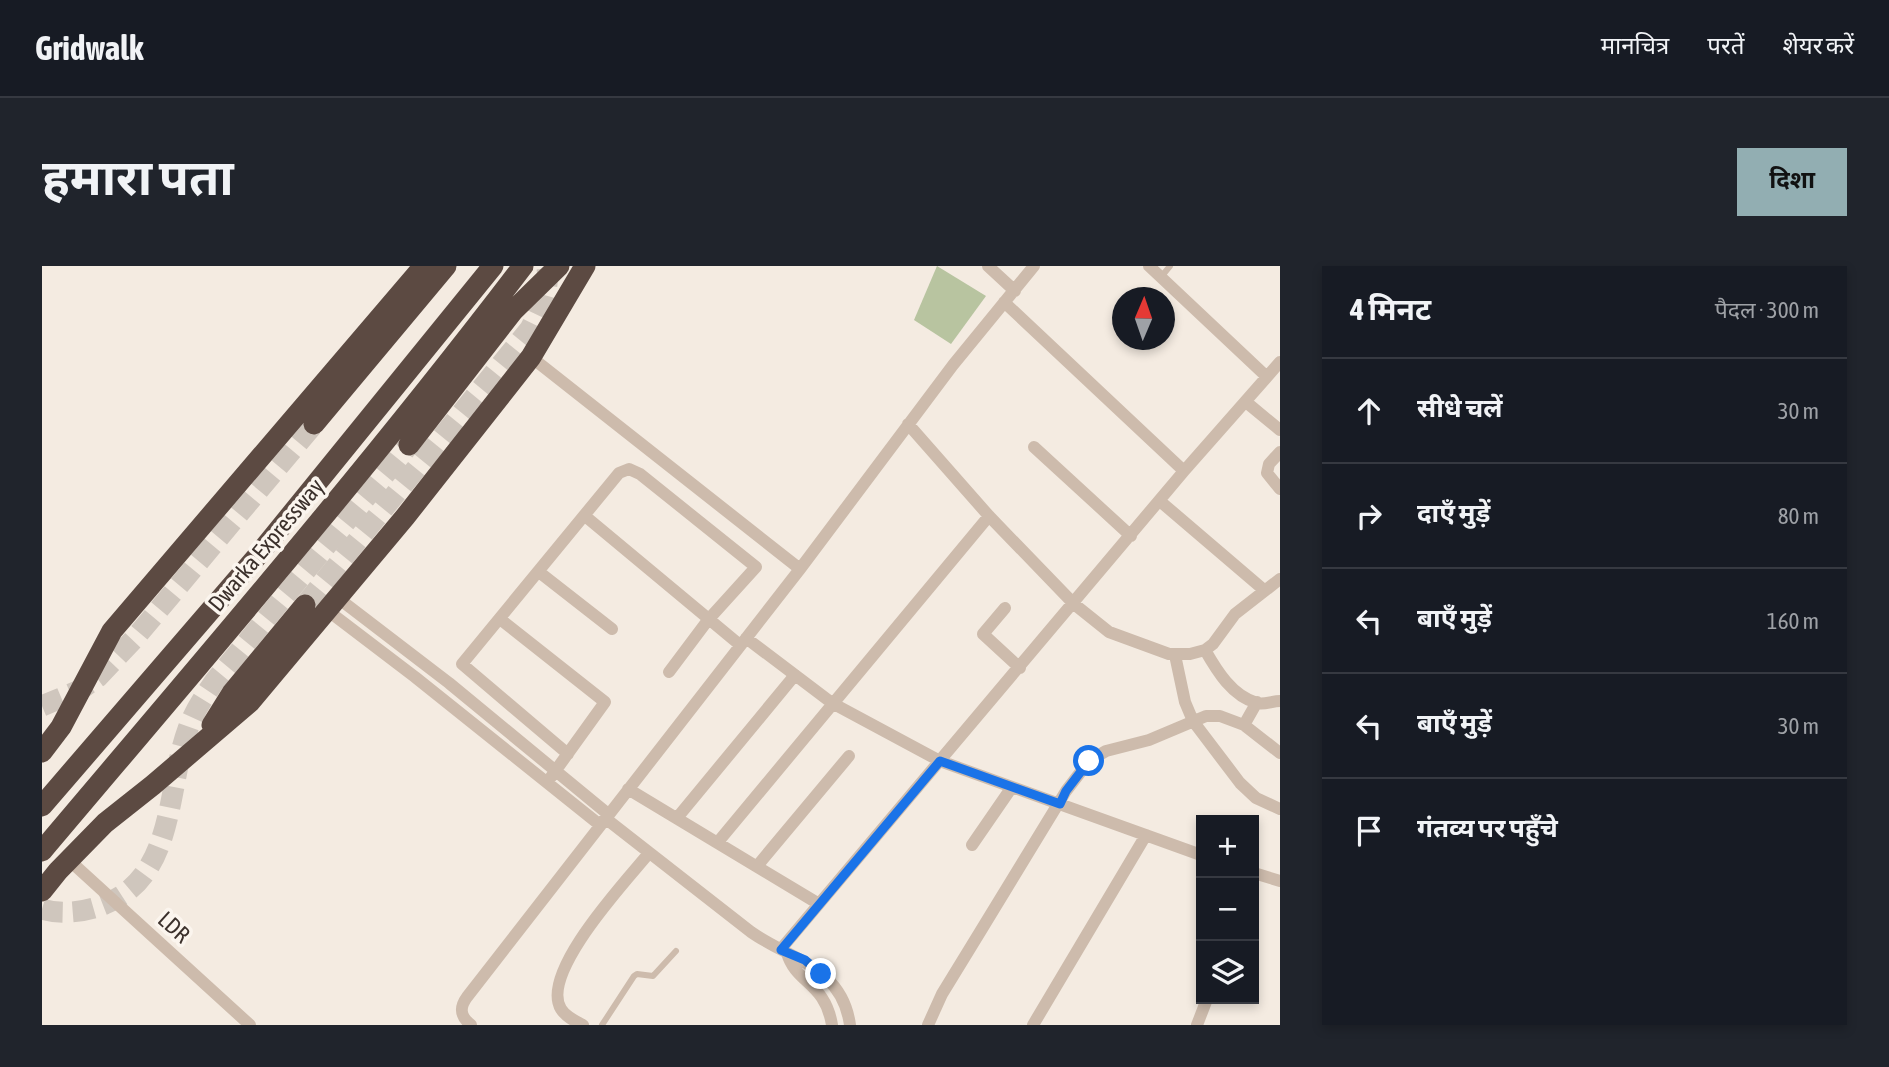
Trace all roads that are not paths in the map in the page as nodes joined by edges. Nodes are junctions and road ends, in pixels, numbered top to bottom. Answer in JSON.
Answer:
{"nodes":[{"id":1,"x":438,"y":266,"type":"edge"},
{"id":2,"x":446,"y":266,"type":"edge"},
{"id":3,"x":493,"y":266,"type":"edge"},
{"id":4,"x":523,"y":266,"type":"edge"},
{"id":5,"x":559,"y":266,"type":"edge"},
{"id":6,"x":585,"y":266,"type":"edge"},
{"id":7,"x":988,"y":266,"type":"edge"},
{"id":8,"x":1034,"y":266,"type":"edge"},
{"id":9,"x":1149,"y":266,"type":"edge"},
{"id":10,"x":1170,"y":266,"type":"edge"},
{"id":11,"x":1161,"y":277,"type":"junction"},
{"id":12,"x":1015,"y":290,"type":"junction"},
{"id":13,"x":1004,"y":302,"type":"junction"},
{"id":14,"x":531,"y":357,"type":"junction"},
{"id":15,"x":1280,"y":362,"type":"edge"},
{"id":16,"x":1267,"y":377,"type":"junction"},
{"id":17,"x":1246,"y":402,"type":"junction"},
{"id":18,"x":314,"y":424,"type":"tunnel mouth"},
{"id":19,"x":908,"y":424,"type":"junction"},
{"id":20,"x":1280,"y":430,"type":"edge"},
{"id":21,"x":409,"y":445,"type":"tunnel mouth"},
{"id":22,"x":1034,"y":447,"type":"dead end"},
{"id":23,"x":1280,"y":452,"type":"edge"},
{"id":24,"x":1184,"y":471,"type":"junction"},
{"id":25,"x":1280,"y":489,"type":"edge"},
{"id":26,"x":1161,"y":502,"type":"junction"},
{"id":27,"x":585,"y":516,"type":"junction"},
{"id":28,"x":989,"y":516,"type":"junction"},
{"id":29,"x":1131,"y":536,"type":"junction"},
{"id":30,"x":800,"y":569,"type":"junction"},
{"id":31,"x":539,"y":572,"type":"junction"},
{"id":32,"x":1280,"y":579,"type":"edge"},
{"id":33,"x":1264,"y":590,"type":"junction"},
{"id":34,"x":332,"y":604,"type":"junction"},
{"id":35,"x":1074,"y":604,"type":"junction"},
{"id":36,"x":305,"y":605,"type":"tunnel mouth"},
{"id":37,"x":1005,"y":608,"type":"dead end"},
{"id":38,"x":500,"y":619,"type":"junction"},
{"id":39,"x":708,"y":620,"type":"junction"},
{"id":40,"x":612,"y":629,"type":"dead end"},
{"id":41,"x":743,"y":641,"type":"junction"},
{"id":42,"x":1205,"y":650,"type":"junction"},
{"id":43,"x":1175,"y":655,"type":"junction"},
{"id":44,"x":1020,"y":668,"type":"junction"},
{"id":45,"x":669,"y":672,"type":"dead end"},
{"id":46,"x":795,"y":675,"type":"junction"},
{"id":47,"x":1280,"y":701,"type":"edge"},
{"id":48,"x":1256,"y":702,"type":"junction"},
{"id":49,"x":832,"y":703,"type":"junction"},
{"id":50,"x":1193,"y":721,"type":"junction"},
{"id":51,"x":1244,"y":724,"type":"junction"},
{"id":52,"x":202,"y":743,"type":"junction"},
{"id":53,"x":42,"y":752,"type":"edge"},
{"id":54,"x":1280,"y":753,"type":"edge"},
{"id":55,"x":568,"y":754,"type":"junction"},
{"id":56,"x":849,"y":756,"type":"dead end"},
{"id":57,"x":940,"y":761,"type":"junction"},
{"id":58,"x":556,"y":772,"type":"junction"},
{"id":59,"x":547,"y":783,"type":"junction"},
{"id":60,"x":1012,"y":787,"type":"junction"},
{"id":61,"x":628,"y":789,"type":"junction"},
{"id":62,"x":1060,"y":804,"type":"junction"},
{"id":63,"x":42,"y":806,"type":"edge"},
{"id":64,"x":1280,"y":810,"type":"edge"},
{"id":65,"x":677,"y":818,"type":"junction"},
{"id":66,"x":604,"y":819,"type":"junction"},
{"id":67,"x":1146,"y":835,"type":"junction"},
{"id":68,"x":718,"y":842,"type":"junction"},
{"id":69,"x":972,"y":845,"type":"dead end"},
{"id":70,"x":42,"y":850,"type":"edge"},
{"id":71,"x":649,"y":853,"type":"junction"},
{"id":72,"x":1196,"y":853,"type":"edge"},
{"id":73,"x":69,"y":860,"type":"junction"},
{"id":74,"x":758,"y":866,"type":"junction"},
{"id":75,"x":1259,"y":878,"type":"edge"},
{"id":76,"x":1280,"y":881,"type":"edge"},
{"id":77,"x":42,"y":891,"type":"edge"},
{"id":78,"x":819,"y":904,"type":"junction"},
{"id":79,"x":676,"y":951,"type":"dead end"},
{"id":80,"x":784,"y":951,"type":"junction"},
{"id":81,"x":1206,"y":1004,"type":"edge"},
{"id":82,"x":250,"y":1025,"type":"edge"},
{"id":83,"x":471,"y":1025,"type":"edge"},
{"id":84,"x":583,"y":1025,"type":"edge"},
{"id":85,"x":602,"y":1025,"type":"edge"},
{"id":86,"x":832,"y":1025,"type":"edge"},
{"id":87,"x":850,"y":1025,"type":"edge"},
{"id":88,"x":928,"y":1025,"type":"edge"},
{"id":89,"x":1033,"y":1025,"type":"edge"},
{"id":90,"x":1197,"y":1025,"type":"edge"}],
"edges":[{"from":1,"to":53,"type":"highway"},
{"from":2,"to":18,"type":"highway"},
{"from":3,"to":63,"type":"highway","name":"Dwarka Expressway"},
{"from":4,"to":70,"type":"highway","name":"Dwarka Expressway"},
{"from":5,"to":21,"type":"highway"},
{"from":6,"to":14,"type":"highway"},
{"from":7,"to":12,"type":"street"},
{"from":8,"to":12,"type":"street"},
{"from":9,"to":11,"type":"street"},
{"from":10,"to":11,"type":"lane"},
{"from":11,"to":16,"type":"street"},
{"from":12,"to":13,"type":"street"},
{"from":13,"to":19,"type":"street"},
{"from":13,"to":24,"type":"street"},
{"from":14,"to":30,"type":"street"},
{"from":14,"to":34,"type":"highway"},
{"from":15,"to":16,"type":"street"},
{"from":16,"to":17,"type":"street"},
{"from":17,"to":20,"type":"street"},
{"from":17,"to":24,"type":"street"},
{"from":19,"to":28,"type":"street"},
{"from":19,"to":30,"type":"street"},
{"from":22,"to":29,"type":"street"},
{"from":23,"to":25,"type":"street"},
{"from":24,"to":26,"type":"street"},
{"from":26,"to":29,"type":"street"},
{"from":26,"to":33,"type":"street"},
{"from":27,"to":31,"type":"street"},
{"from":27,"to":39,"type":"street"},
{"from":27,"to":39,"type":"street"},
{"from":28,"to":35,"type":"street"},
{"from":28,"to":49,"type":"street"},
{"from":29,"to":35,"type":"street"},
{"from":30,"to":41,"type":"street"},
{"from":31,"to":38,"type":"street"},
{"from":31,"to":40,"type":"street"},
{"from":32,"to":33,"type":"street"},
{"from":33,"to":42,"type":"street"},
{"from":34,"to":52,"type":"highway"},
{"from":34,"to":58,"type":"street"},
{"from":34,"to":59,"type":"street"},
{"from":35,"to":43,"type":"street"},
{"from":35,"to":44,"type":"street"},
{"from":36,"to":52,"type":"highway"},
{"from":37,"to":44,"type":"street"},
{"from":38,"to":55,"type":"street"},
{"from":38,"to":55,"type":"street"},
{"from":39,"to":41,"type":"street"},
{"from":39,"to":45,"type":"street"},
{"from":41,"to":46,"type":"street"},
{"from":41,"to":61,"type":"street"},
{"from":42,"to":43,"type":"street"},
{"from":42,"to":48,"type":"street"},
{"from":43,"to":50,"type":"street"},
{"from":44,"to":57,"type":"street"},
{"from":46,"to":49,"type":"street"},
{"from":46,"to":65,"type":"street"},
{"from":47,"to":48,"type":"street"},
{"from":48,"to":51,"type":"street"},
{"from":49,"to":57,"type":"street"},
{"from":49,"to":68,"type":"street"},
{"from":50,"to":51,"type":"street"},
{"from":50,"to":62,"type":"street"},
{"from":50,"to":64,"type":"street"},
{"from":51,"to":54,"type":"street"},
{"from":52,"to":73,"type":"highway"},
{"from":55,"to":58,"type":"street"},
{"from":56,"to":74,"type":"street"},
{"from":57,"to":60,"type":"street"},
{"from":57,"to":78,"type":"street"},
{"from":58,"to":59,"type":"street"},
{"from":58,"to":66,"type":"street"},
{"from":59,"to":66,"type":"street"},
{"from":60,"to":62,"type":"street"},
{"from":60,"to":69,"type":"street"},
{"from":61,"to":65,"type":"street"},
{"from":61,"to":66,"type":"street"},
{"from":62,"to":67,"type":"street"},
{"from":62,"to":88,"type":"street"},
{"from":65,"to":68,"type":"street"},
{"from":66,"to":71,"type":"street"},
{"from":66,"to":83,"type":"street"},
{"from":67,"to":72,"type":"street"},
{"from":67,"to":89,"type":"street"},
{"from":68,"to":74,"type":"street"},
{"from":71,"to":80,"type":"street"},
{"from":71,"to":84,"type":"street"},
{"from":73,"to":77,"type":"highway"},
{"from":73,"to":82,"type":"street","name":"LDR"},
{"from":74,"to":78,"type":"street"},
{"from":75,"to":76,"type":"street"},
{"from":78,"to":80,"type":"street"},
{"from":79,"to":85,"type":"lane"},
{"from":80,"to":86,"type":"street"},
{"from":80,"to":87,"type":"street"},
{"from":81,"to":90,"type":"street"}]}
